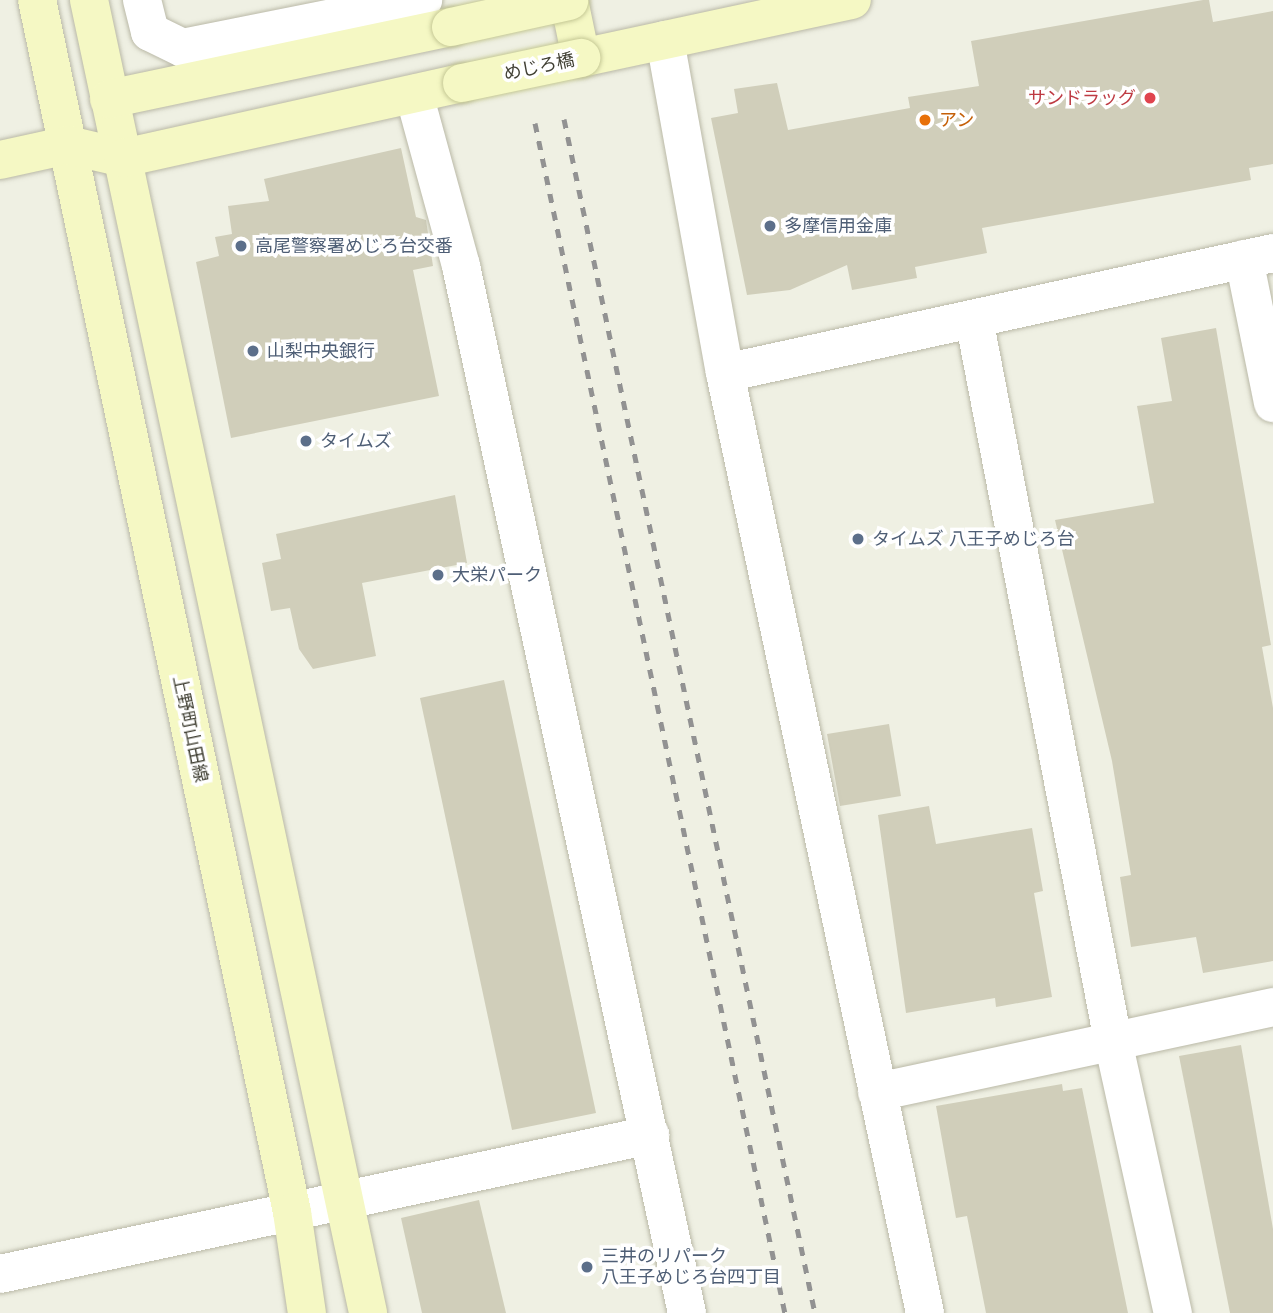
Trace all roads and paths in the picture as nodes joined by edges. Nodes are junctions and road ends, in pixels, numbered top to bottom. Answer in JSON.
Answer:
{"nodes":[{"id":1,"x":37,"y":0,"type":"edge"},
{"id":2,"x":89,"y":0,"type":"edge"},
{"id":3,"x":142,"y":0,"type":"edge"},
{"id":4,"x":423,"y":0,"type":"edge"},
{"id":5,"x":571,"y":0,"type":"edge"},
{"id":6,"x":852,"y":0,"type":"edge"},
{"id":7,"x":665,"y":40,"type":"junction"},
{"id":8,"x":598,"y":54,"type":"junction"},
{"id":9,"x":414,"y":93,"type":"junction"},
{"id":10,"x":109,"y":99,"type":"junction"},
{"id":11,"x":68,"y":145,"type":"junction"},
{"id":12,"x":123,"y":158,"type":"junction"},
{"id":13,"x":0,"y":160,"type":"edge"},
{"id":14,"x":1259,"y":256,"type":"edge"},
{"id":15,"x":974,"y":319,"type":"junction"},
{"id":16,"x":725,"y":373,"type":"junction"},
{"id":17,"x":1273,"y":403,"type":"edge"},
{"id":18,"x":1273,"y":1007,"type":"edge"},
{"id":19,"x":1113,"y":1041,"type":"junction"},
{"id":20,"x":877,"y":1093,"type":"junction"},
{"id":21,"x":650,"y":1135,"type":"junction"},
{"id":22,"x":346,"y":1199,"type":"junction"},
{"id":23,"x":292,"y":1212,"type":"junction"},
{"id":24,"x":0,"y":1274,"type":"edge"},
{"id":25,"x":307,"y":1313,"type":"edge"},
{"id":26,"x":368,"y":1313,"type":"edge"},
{"id":27,"x":687,"y":1313,"type":"edge"},
{"id":28,"x":925,"y":1313,"type":"edge"},
{"id":29,"x":1172,"y":1313,"type":"edge"}],
"edges":[{"from":1,"to":11,"type":"street","name":"上野町山田線"},
{"from":2,"to":10,"type":"street"},
{"from":3,"to":4,"type":"street"},
{"from":5,"to":8,"type":"street"},
{"from":5,"to":10,"type":"street","bridge":true},
{"from":6,"to":7,"type":"street","name":"めじろ橋"},
{"from":7,"to":8,"type":"street","name":"めじろ橋"},
{"from":7,"to":16,"type":"street"},
{"from":8,"to":9,"type":"street","name":"めじろ橋","bridge":true},
{"from":9,"to":12,"type":"street","name":"めじろ橋"},
{"from":9,"to":21,"type":"street"},
{"from":10,"to":11,"type":"street"},
{"from":10,"to":12,"type":"street"},
{"from":11,"to":12,"type":"street"},
{"from":11,"to":13,"type":"street"},
{"from":11,"to":23,"type":"street","name":"上野町山田線"},
{"from":12,"to":22,"type":"street"},
{"from":14,"to":15,"type":"street"},
{"from":14,"to":17,"type":"street"},
{"from":15,"to":16,"type":"street"},
{"from":15,"to":19,"type":"street"},
{"from":16,"to":20,"type":"street"},
{"from":18,"to":19,"type":"street"},
{"from":19,"to":20,"type":"street"},
{"from":19,"to":29,"type":"street"},
{"from":20,"to":28,"type":"street"},
{"from":21,"to":22,"type":"street"},
{"from":21,"to":27,"type":"street"},
{"from":22,"to":23,"type":"street"},
{"from":22,"to":26,"type":"street"},
{"from":23,"to":24,"type":"street"},
{"from":23,"to":25,"type":"street","name":"上野町山田線"}]}
